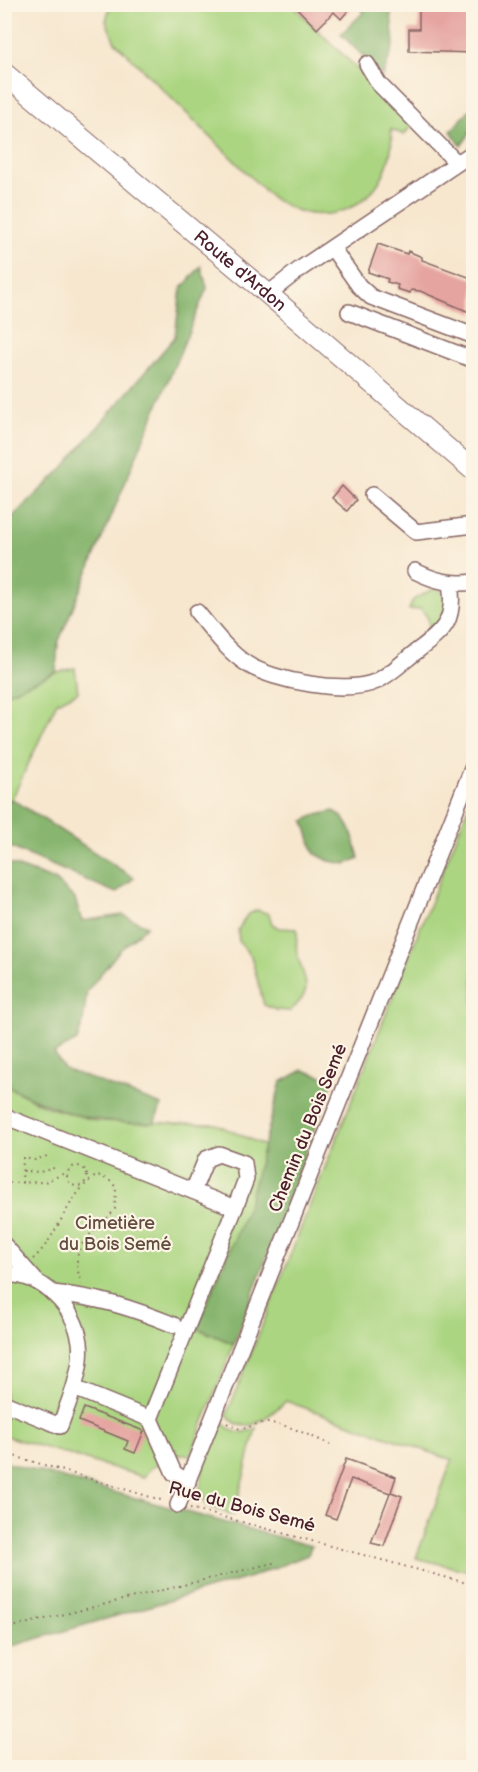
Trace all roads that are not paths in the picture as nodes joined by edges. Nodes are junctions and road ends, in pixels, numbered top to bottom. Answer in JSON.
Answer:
{"nodes":[{"id":1,"x":367,"y":64,"type":"dead end"},
{"id":2,"x":4,"y":73,"type":"edge"},
{"id":3,"x":474,"y":152,"type":"edge"},
{"id":4,"x":457,"y":163,"type":"junction"},
{"id":5,"x":333,"y":249,"type":"junction"},
{"id":6,"x":268,"y":294,"type":"junction"},
{"id":7,"x":391,"y":305,"type":"junction"},
{"id":8,"x":349,"y":312,"type":"dead end"},
{"id":9,"x":383,"y":325,"type":"junction"},
{"id":10,"x":456,"y":330,"type":"junction"},
{"id":11,"x":474,"y":336,"type":"edge"},
{"id":12,"x":448,"y":350,"type":"junction"},
{"id":13,"x":474,"y":360,"type":"edge"},
{"id":14,"x":474,"y":471,"type":"edge"},
{"id":15,"x":372,"y":495,"type":"dead end"},
{"id":16,"x":474,"y":525,"type":"edge"},
{"id":17,"x":415,"y":571,"type":"dead end"},
{"id":18,"x":474,"y":582,"type":"edge"},
{"id":19,"x":450,"y":584,"type":"junction"},
{"id":20,"x":197,"y":612,"type":"dead end"},
{"id":21,"x":474,"y":764,"type":"edge"},
{"id":22,"x":4,"y":1116,"type":"edge"},
{"id":23,"x":193,"y":1191,"type":"junction"},
{"id":24,"x":235,"y":1208,"type":"junction"},
{"id":25,"x":4,"y":1245,"type":"edge"},
{"id":26,"x":4,"y":1275,"type":"edge"},
{"id":27,"x":38,"y":1282,"type":"junction"},
{"id":28,"x":52,"y":1293,"type":"junction"},
{"id":29,"x":174,"y":1325,"type":"dead end"},
{"id":30,"x":74,"y":1388,"type":"junction"},
{"id":31,"x":4,"y":1403,"type":"edge"},
{"id":32,"x":150,"y":1419,"type":"junction"},
{"id":33,"x":188,"y":1482,"type":"junction"},
{"id":34,"x":178,"y":1505,"type":"road end"}],
"edges":[{"from":1,"to":4,"type":"street"},
{"from":2,"to":6,"type":"main road","name":"Route d'Ardon"},
{"from":3,"to":4,"type":"street"},
{"from":4,"to":5,"type":"street"},
{"from":5,"to":6,"type":"street"},
{"from":5,"to":7,"type":"street"},
{"from":6,"to":14,"type":"main road","name":"Route d'Ardon"},
{"from":7,"to":9,"type":"street"},
{"from":7,"to":10,"type":"street"},
{"from":8,"to":9,"type":"street"},
{"from":9,"to":12,"type":"street"},
{"from":10,"to":11,"type":"street"},
{"from":10,"to":12,"type":"street"},
{"from":12,"to":13,"type":"street"},
{"from":15,"to":16,"type":"street"},
{"from":17,"to":19,"type":"street"},
{"from":18,"to":19,"type":"street"},
{"from":19,"to":20,"type":"street"},
{"from":21,"to":33,"type":"street","name":"Chemin du Bois Semé"},
{"from":22,"to":23,"type":"street"},
{"from":23,"to":24,"type":"street"},
{"from":23,"to":24,"type":"street"},
{"from":24,"to":32,"type":"street"},
{"from":25,"to":27,"type":"street"},
{"from":26,"to":27,"type":"street"},
{"from":27,"to":28,"type":"street"},
{"from":28,"to":29,"type":"street"},
{"from":28,"to":30,"type":"street"},
{"from":30,"to":31,"type":"street"},
{"from":30,"to":32,"type":"street"},
{"from":32,"to":33,"type":"street"},
{"from":33,"to":34,"type":"street","name":"Chemin du Bois Semé"}]}
